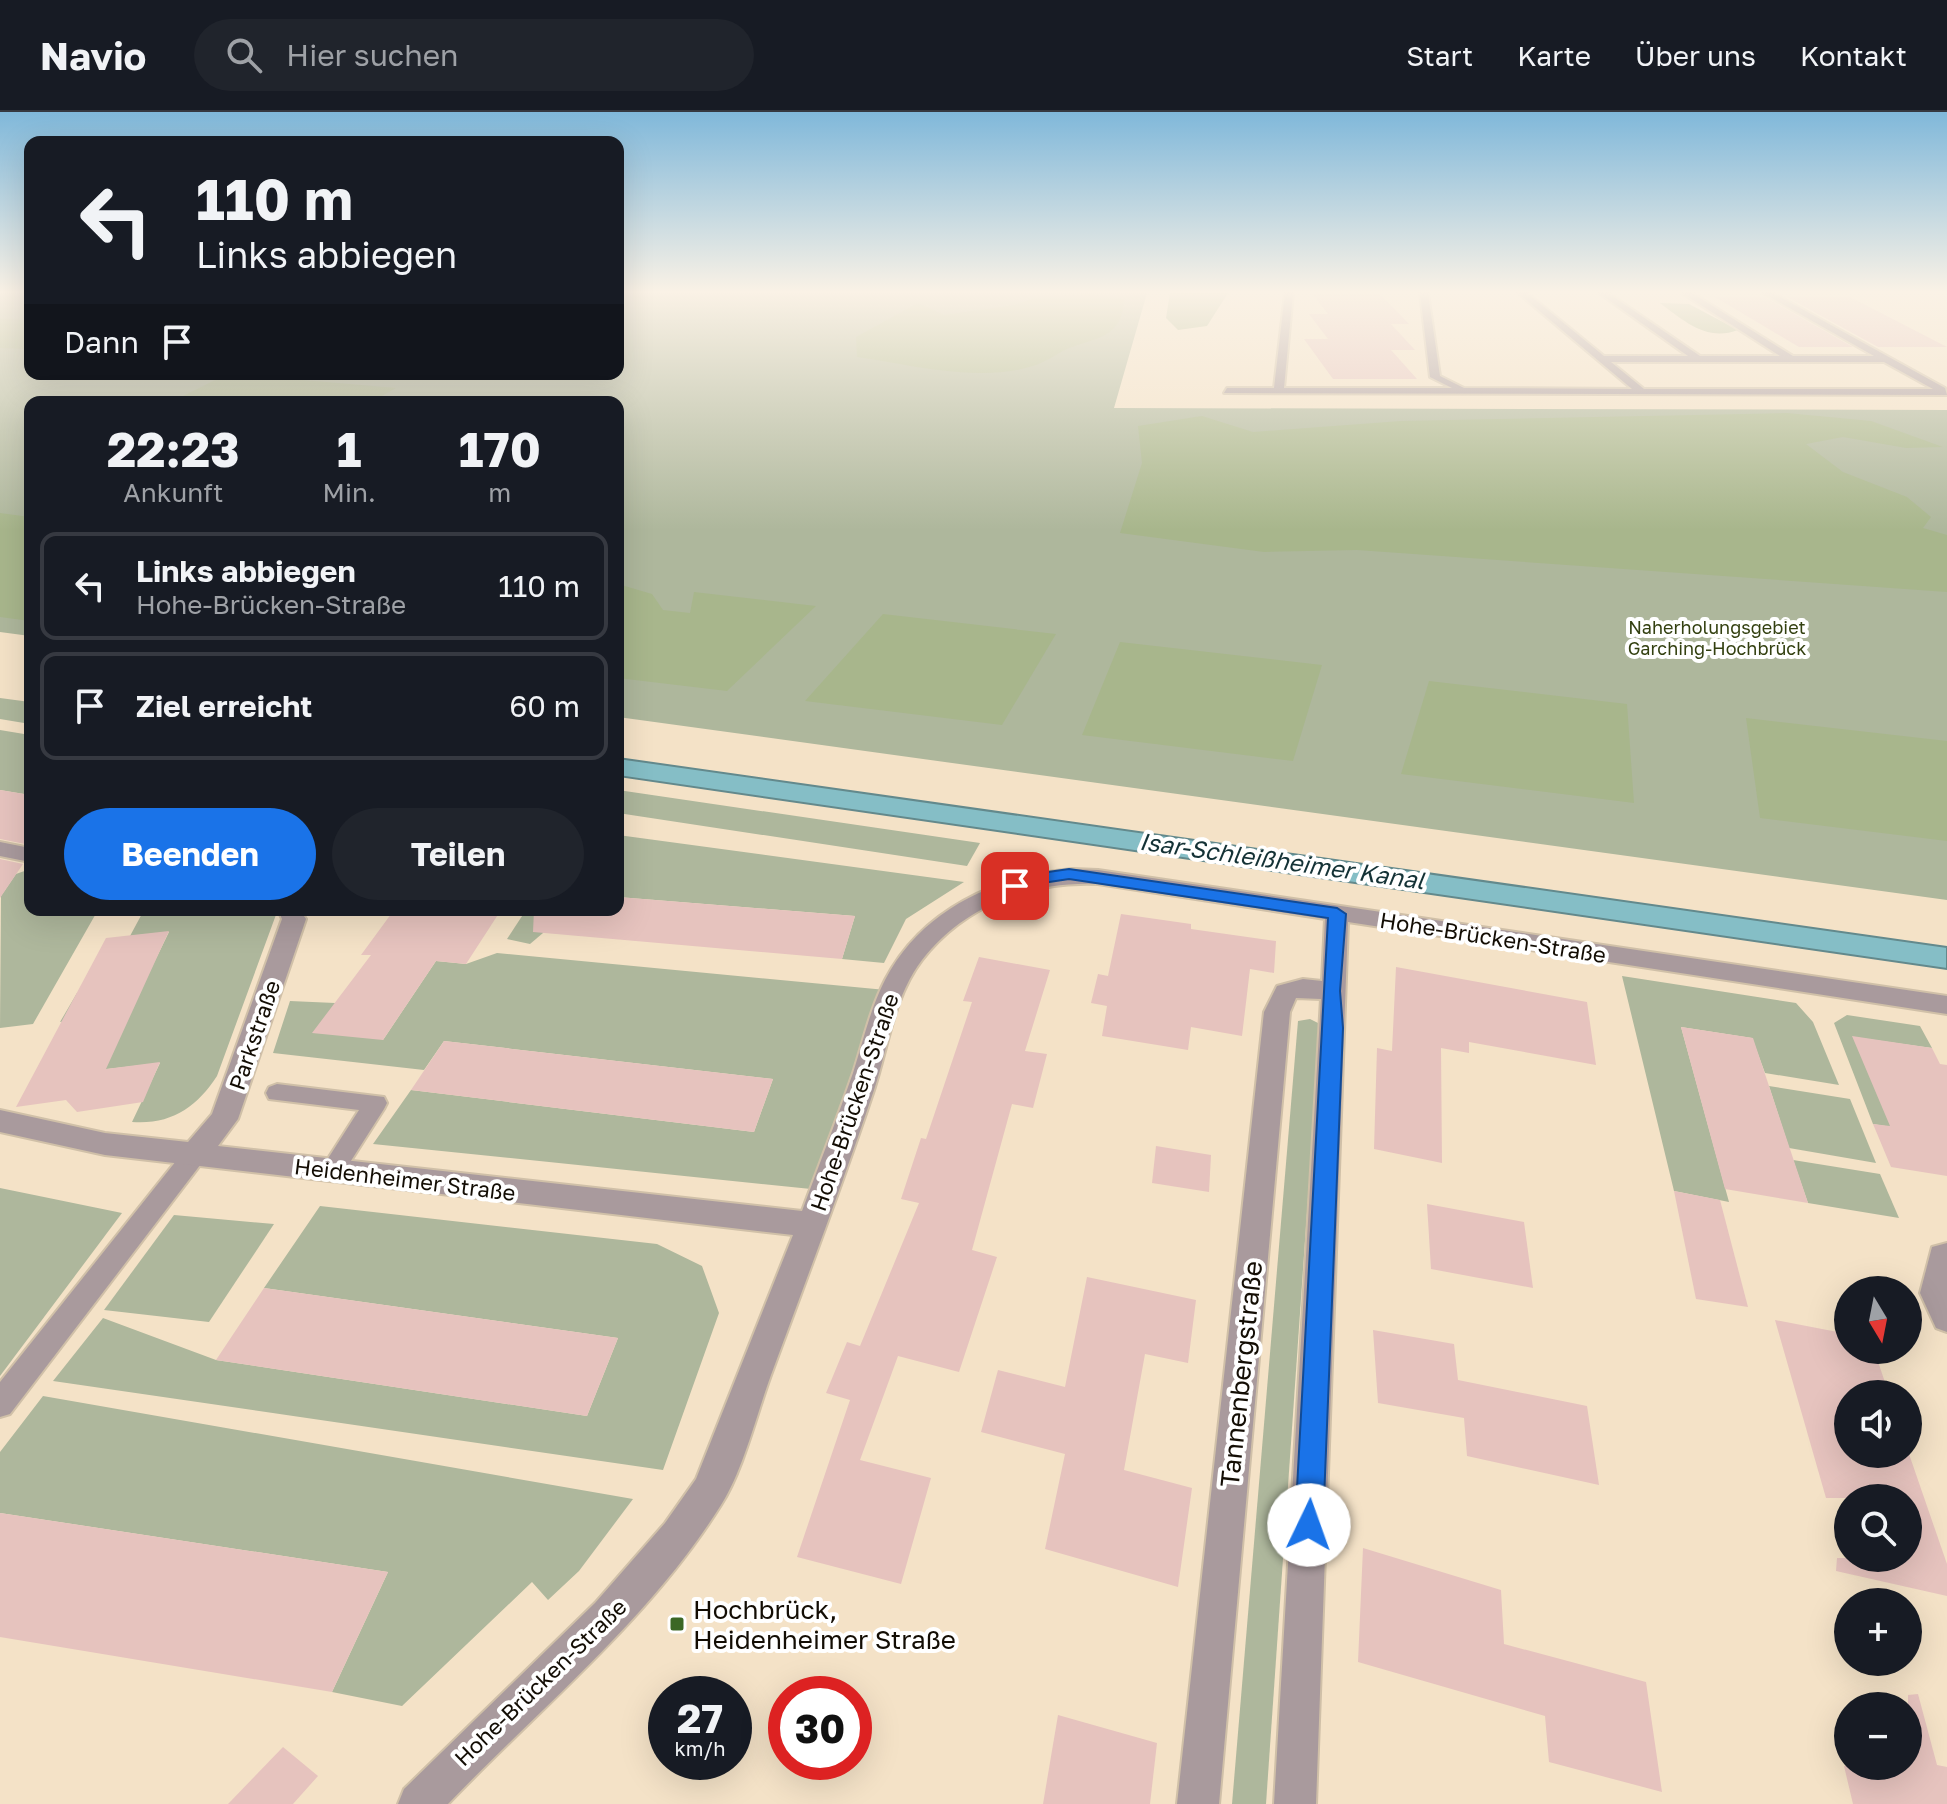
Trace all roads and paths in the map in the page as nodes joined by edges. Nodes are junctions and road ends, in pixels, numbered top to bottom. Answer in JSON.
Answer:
{"nodes":[{"id":1,"x":1281,"y":372,"type":"edge"},
{"id":2,"x":1434,"y":372,"type":"edge"},
{"id":3,"x":1619,"y":372,"type":"edge"},
{"id":4,"x":1910,"y":372,"type":"edge"},
{"id":5,"x":1227,"y":391,"type":"dead end"},
{"id":6,"x":1279,"y":391,"type":"junction"},
{"id":7,"x":1466,"y":391,"type":"junction"},
{"id":8,"x":1642,"y":392,"type":"junction"},
{"id":9,"x":1946,"y":392,"type":"edge"},
{"id":10,"x":0,"y":849,"type":"edge"},
{"id":11,"x":24,"y":854,"type":"edge"},
{"id":12,"x":1337,"y":914,"type":"junction"},
{"id":13,"x":292,"y":916,"type":"edge"},
{"id":14,"x":1331,"y":991,"type":"junction"},
{"id":15,"x":1947,"y":1005,"type":"edge"},
{"id":16,"x":277,"y":1093,"type":"dead end"},
{"id":17,"x":0,"y":1121,"type":"edge"},
{"id":18,"x":196,"y":1153,"type":"junction"},
{"id":19,"x":332,"y":1171,"type":"junction"},
{"id":20,"x":812,"y":1225,"type":"junction"},
{"id":21,"x":1945,"y":1256,"type":"edge"},
{"id":22,"x":1947,"y":1318,"type":"edge"},
{"id":23,"x":0,"y":1404,"type":"edge"},
{"id":24,"x":419,"y":1804,"type":"edge"},
{"id":25,"x":1198,"y":1804,"type":"edge"},
{"id":26,"x":1295,"y":1804,"type":"edge"}],
"edges":[{"from":1,"to":6,"type":"lane"},
{"from":2,"to":7,"type":"lane"},
{"from":3,"to":8,"type":"lane"},
{"from":4,"to":9,"type":"lane"},
{"from":5,"to":6,"type":"lane"},
{"from":6,"to":7,"type":"lane"},
{"from":7,"to":8,"type":"lane"},
{"from":8,"to":9,"type":"lane"},
{"from":10,"to":11,"type":"street"},
{"from":12,"to":14,"type":"street"},
{"from":12,"to":15,"type":"street","name":"Hohe-Brücken-Straße"},
{"from":12,"to":20,"type":"street","name":"Hohe-Brücken-Straße"},
{"from":13,"to":18,"type":"street","name":"Parkstraße"},
{"from":14,"to":25,"type":"street","name":"Tannenbergstraße"},
{"from":14,"to":26,"type":"street"},
{"from":16,"to":19,"type":"lane"},
{"from":17,"to":18,"type":"street","name":"Heidenheimer Straße"},
{"from":18,"to":19,"type":"street","name":"Heidenheimer Straße"},
{"from":18,"to":23,"type":"lane"},
{"from":19,"to":20,"type":"street","name":"Heidenheimer Straße"},
{"from":20,"to":24,"type":"street","name":"Hohe-Brücken-Straße"},
{"from":21,"to":22,"type":"street"}]}
